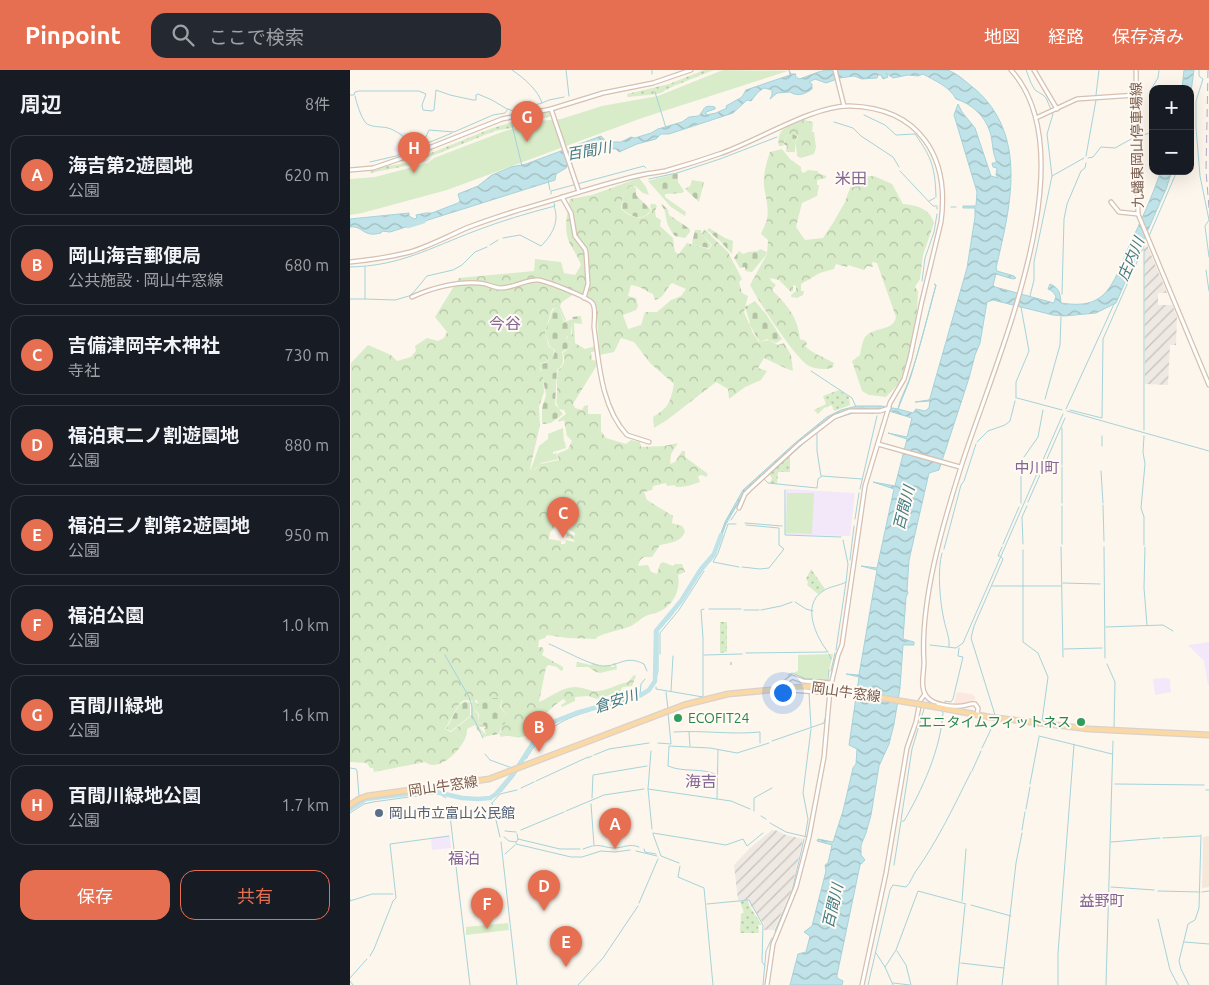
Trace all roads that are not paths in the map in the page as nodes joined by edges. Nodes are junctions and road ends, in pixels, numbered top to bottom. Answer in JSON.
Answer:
{"nodes":[{"id":1,"x":691,"y":70,"type":"edge"},
{"id":2,"x":835,"y":70,"type":"edge"},
{"id":3,"x":1011,"y":70,"type":"edge"},
{"id":4,"x":1034,"y":70,"type":"edge"},
{"id":5,"x":1136,"y":70,"type":"edge"},
{"id":6,"x":1136,"y":95,"type":"junction"},
{"id":7,"x":844,"y":105,"type":"junction"},
{"id":8,"x":551,"y":111,"type":"junction"},
{"id":9,"x":1054,"y":111,"type":"junction"},
{"id":10,"x":1036,"y":118,"type":"junction"},
{"id":11,"x":350,"y":170,"type":"edge"},
{"id":12,"x":579,"y":192,"type":"junction"},
{"id":13,"x":562,"y":197,"type":"junction"},
{"id":14,"x":1111,"y":202,"type":"dead end"},
{"id":15,"x":1138,"y":214,"type":"junction"},
{"id":16,"x":350,"y":262,"type":"edge"},
{"id":17,"x":412,"y":297,"type":"dead end"},
{"id":18,"x":584,"y":298,"type":"junction"},
{"id":19,"x":1209,"y":385,"type":"edge"},
{"id":20,"x":889,"y":408,"type":"junction"},
{"id":21,"x":649,"y":442,"type":"dead end"},
{"id":22,"x":880,"y":444,"type":"junction"},
{"id":23,"x":960,"y":467,"type":"junction"},
{"id":24,"x":739,"y":508,"type":"dead end"},
{"id":25,"x":787,"y":688,"type":"junction"},
{"id":26,"x":830,"y":688,"type":"junction"},
{"id":27,"x":925,"y":694,"type":"junction"},
{"id":28,"x":977,"y":715,"type":"junction"},
{"id":29,"x":1209,"y":735,"type":"edge"},
{"id":30,"x":350,"y":805,"type":"edge"},
{"id":31,"x":767,"y":985,"type":"edge"},
{"id":32,"x":862,"y":985,"type":"edge"}],
"edges":[{"from":1,"to":8,"type":"street"},
{"from":2,"to":7,"type":"street"},
{"from":3,"to":10,"type":"street"},
{"from":4,"to":9,"type":"street"},
{"from":5,"to":6,"type":"street","name":"九蟠東岡山停車場線"},
{"from":6,"to":9,"type":"street"},
{"from":6,"to":15,"type":"street","name":"九蟠東岡山停車場線"},
{"from":7,"to":12,"type":"street"},
{"from":7,"to":20,"type":"street"},
{"from":8,"to":11,"type":"street"},
{"from":8,"to":12,"type":"street"},
{"from":9,"to":10,"type":"street"},
{"from":10,"to":23,"type":"street"},
{"from":12,"to":13,"type":"street"},
{"from":13,"to":16,"type":"street"},
{"from":13,"to":18,"type":"street"},
{"from":14,"to":15,"type":"street"},
{"from":15,"to":19,"type":"street","name":"九蟠東岡山停車場線"},
{"from":17,"to":18,"type":"street"},
{"from":18,"to":21,"type":"street"},
{"from":20,"to":22,"type":"street"},
{"from":20,"to":24,"type":"street"},
{"from":22,"to":23,"type":"street"},
{"from":22,"to":26,"type":"street"},
{"from":23,"to":27,"type":"street"},
{"from":25,"to":26,"type":"street"},
{"from":25,"to":26,"type":"street"},
{"from":25,"to":28,"type":"main road","name":"岡山牛窓線","bridge":true},
{"from":25,"to":30,"type":"main road","name":"岡山牛窓線"},
{"from":26,"to":31,"type":"street"},
{"from":27,"to":28,"type":"street"},
{"from":27,"to":32,"type":"street"},
{"from":28,"to":29,"type":"main road","name":"岡山牛窓線"}]}
